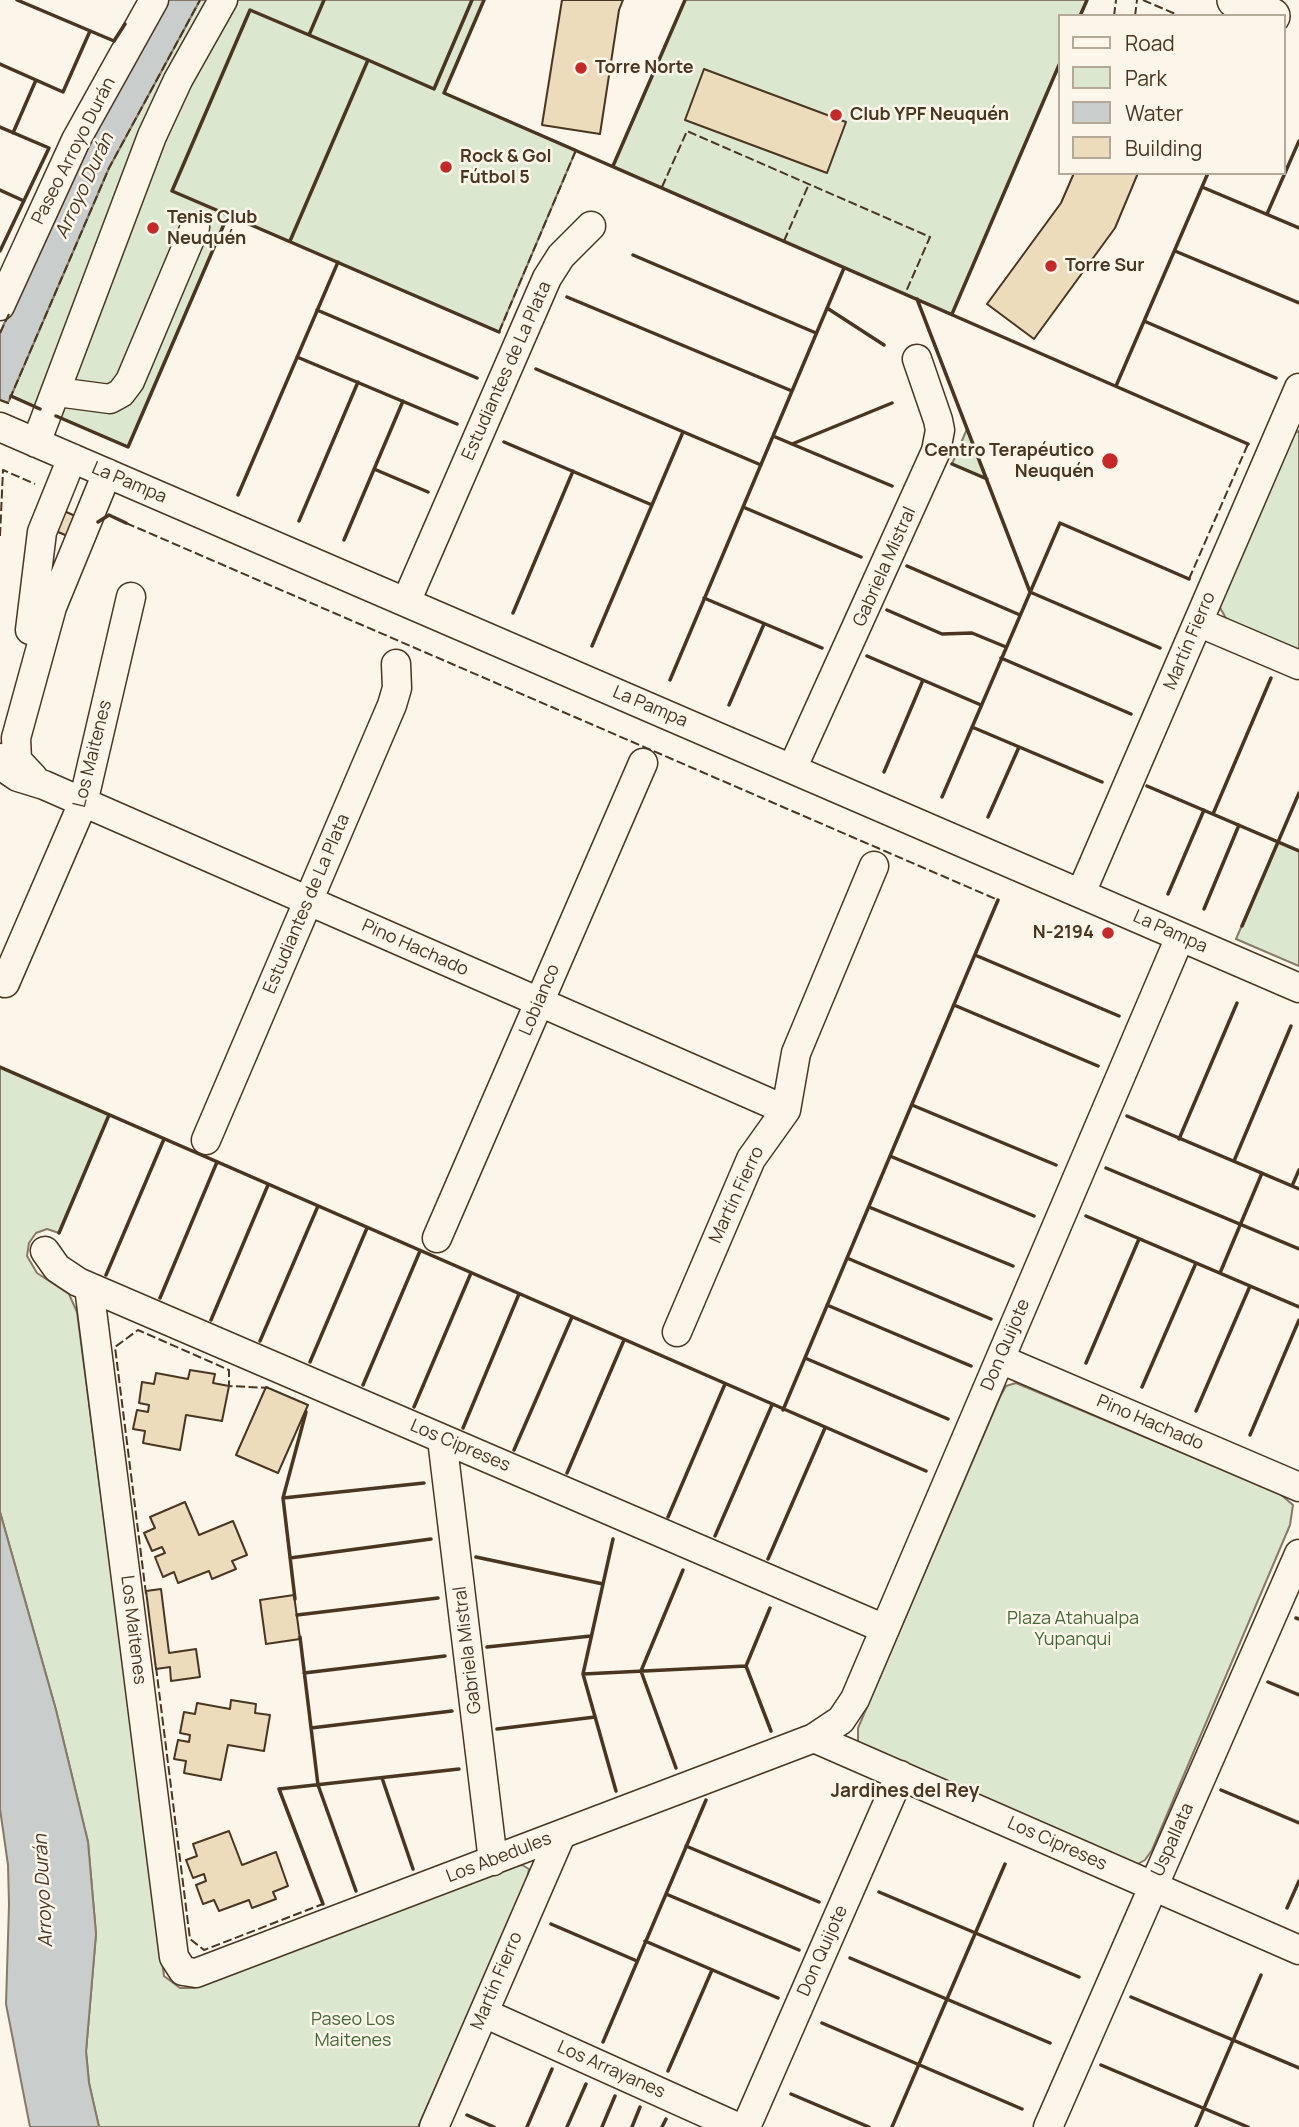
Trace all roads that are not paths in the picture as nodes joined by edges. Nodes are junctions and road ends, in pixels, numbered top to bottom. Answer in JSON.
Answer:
{"nodes":[{"id":1,"x":154,"y":0,"type":"edge"},
{"id":2,"x":222,"y":0,"type":"edge"},
{"id":3,"x":1235,"y":0,"type":"edge"},
{"id":4,"x":1267,"y":14,"type":"edge"},
{"id":5,"x":590,"y":226,"type":"dead end"},
{"id":6,"x":195,"y":227,"type":"dead end"},
{"id":7,"x":0,"y":306,"type":"edge"},
{"id":8,"x":917,"y":359,"type":"dead end"},
{"id":9,"x":57,"y":392,"type":"junction"},
{"id":10,"x":1296,"y":404,"type":"edge"},
{"id":11,"x":0,"y":427,"type":"edge"},
{"id":12,"x":56,"y":451,"type":"junction"},
{"id":13,"x":107,"y":473,"type":"junction"},
{"id":14,"x":131,"y":597,"type":"dead end"},
{"id":15,"x":406,"y":602,"type":"junction"},
{"id":16,"x":1198,"y":622,"type":"junction"},
{"id":17,"x":396,"y":664,"type":"dead end"},
{"id":18,"x":1299,"y":665,"type":"edge"},
{"id":19,"x":0,"y":734,"type":"edge"},
{"id":20,"x":0,"y":758,"type":"edge"},
{"id":21,"x":643,"y":763,"type":"dead end"},
{"id":22,"x":792,"y":769,"type":"junction"},
{"id":23,"x":44,"y":785,"type":"junction"},
{"id":24,"x":83,"y":803,"type":"junction"},
{"id":25,"x":874,"y":866,"type":"dead end"},
{"id":26,"x":1081,"y":893,"type":"junction"},
{"id":27,"x":308,"y":901,"type":"junction"},
{"id":28,"x":1180,"y":937,"type":"junction"},
{"id":29,"x":5,"y":983,"type":"dead end"},
{"id":30,"x":1299,"y":988,"type":"edge"},
{"id":31,"x":540,"y":1002,"type":"junction"},
{"id":32,"x":786,"y":1110,"type":"junction"},
{"id":33,"x":206,"y":1140,"type":"dead end"},
{"id":34,"x":437,"y":1238,"type":"dead end"},
{"id":35,"x":45,"y":1251,"type":"dead end"},
{"id":36,"x":89,"y":1286,"type":"junction"},
{"id":37,"x":677,"y":1332,"type":"dead end"},
{"id":38,"x":1000,"y":1359,"type":"junction"},
{"id":39,"x":442,"y":1438,"type":"junction"},
{"id":40,"x":1299,"y":1487,"type":"edge"},
{"id":41,"x":1299,"y":1554,"type":"edge"},
{"id":42,"x":885,"y":1629,"type":"junction"},
{"id":43,"x":814,"y":1738,"type":"junction"},
{"id":44,"x":900,"y":1775,"type":"junction"},
{"id":45,"x":561,"y":1835,"type":"junction"},
{"id":46,"x":493,"y":1861,"type":"junction"},
{"id":47,"x":1153,"y":1886,"type":"junction"},
{"id":48,"x":1299,"y":1950,"type":"edge"},
{"id":49,"x":183,"y":1971,"type":"joint"},
{"id":50,"x":484,"y":2012,"type":"junction"},
{"id":51,"x":434,"y":2127,"type":"edge"},
{"id":52,"x":737,"y":2127,"type":"edge"},
{"id":53,"x":746,"y":2127,"type":"edge"},
{"id":54,"x":1048,"y":2127,"type":"edge"}],
"edges":[{"from":1,"to":7,"type":"street","name":"Paseo Arroyo Durán"},
{"from":2,"to":9,"type":"street"},
{"from":3,"to":4,"type":"main road"},
{"from":5,"to":15,"type":"street","name":"Estudiantes de La Plata"},
{"from":6,"to":9,"type":"street"},
{"from":8,"to":22,"type":"street","name":"Gabriela Mistral"},
{"from":9,"to":12,"type":"street"},
{"from":10,"to":16,"type":"street","name":"Martín Fierro"},
{"from":11,"to":12,"type":"street","name":"La Pampa"},
{"from":12,"to":13,"type":"street","name":"La Pampa"},
{"from":12,"to":19,"type":"street"},
{"from":13,"to":15,"type":"street","name":"La Pampa"},
{"from":13,"to":23,"type":"street"},
{"from":14,"to":24,"type":"street","name":"Los Maitenes"},
{"from":15,"to":22,"type":"street","name":"La Pampa"},
{"from":16,"to":18,"type":"street"},
{"from":16,"to":26,"type":"street","name":"Martín Fierro"},
{"from":17,"to":27,"type":"street","name":"Estudiantes de La Plata"},
{"from":20,"to":23,"type":"street"},
{"from":21,"to":31,"type":"street","name":"Lobianco"},
{"from":22,"to":26,"type":"street","name":"La Pampa"},
{"from":23,"to":24,"type":"street","name":"Pino Hachado"},
{"from":24,"to":27,"type":"street","name":"Pino Hachado"},
{"from":24,"to":29,"type":"street","name":"Los Maitenes"},
{"from":25,"to":32,"type":"street","name":"Martín Fierro"},
{"from":26,"to":28,"type":"street","name":"La Pampa"},
{"from":27,"to":31,"type":"street","name":"Pino Hachado"},
{"from":27,"to":33,"type":"street","name":"Estudiantes de La Plata"},
{"from":28,"to":30,"type":"street","name":"La Pampa"},
{"from":28,"to":38,"type":"street","name":"Don Quijote"},
{"from":31,"to":32,"type":"street","name":"Pino Hachado"},
{"from":31,"to":34,"type":"street","name":"Lobianco"},
{"from":32,"to":37,"type":"street","name":"Martín Fierro"},
{"from":35,"to":36,"type":"street","name":"Los Cipreses"},
{"from":36,"to":39,"type":"street","name":"Los Cipreses"},
{"from":36,"to":49,"type":"street","name":"Los Maitenes"},
{"from":38,"to":40,"type":"street","name":"Pino Hachado"},
{"from":38,"to":42,"type":"street","name":"Don Quijote"},
{"from":39,"to":42,"type":"street","name":"Los Cipreses"},
{"from":39,"to":46,"type":"street","name":"Gabriela Mistral"},
{"from":41,"to":47,"type":"street","name":"Uspallata"},
{"from":42,"to":43,"type":"street","name":"Don Quijote"},
{"from":43,"to":44,"type":"street","name":"Los Cipreses"},
{"from":43,"to":45,"type":"street","name":"Los Abedules"},
{"from":44,"to":47,"type":"street","name":"Los Cipreses"},
{"from":44,"to":53,"type":"street","name":"Don Quijote"},
{"from":45,"to":46,"type":"street","name":"Los Abedules"},
{"from":45,"to":50,"type":"street","name":"Martín Fierro"},
{"from":46,"to":49,"type":"street","name":"Los Abedules"},
{"from":47,"to":48,"type":"street","name":"Los Cipreses"},
{"from":47,"to":54,"type":"street","name":"Uspallata"},
{"from":50,"to":51,"type":"street","name":"Martín Fierro"},
{"from":50,"to":52,"type":"street","name":"Los Arrayanes"}]}
